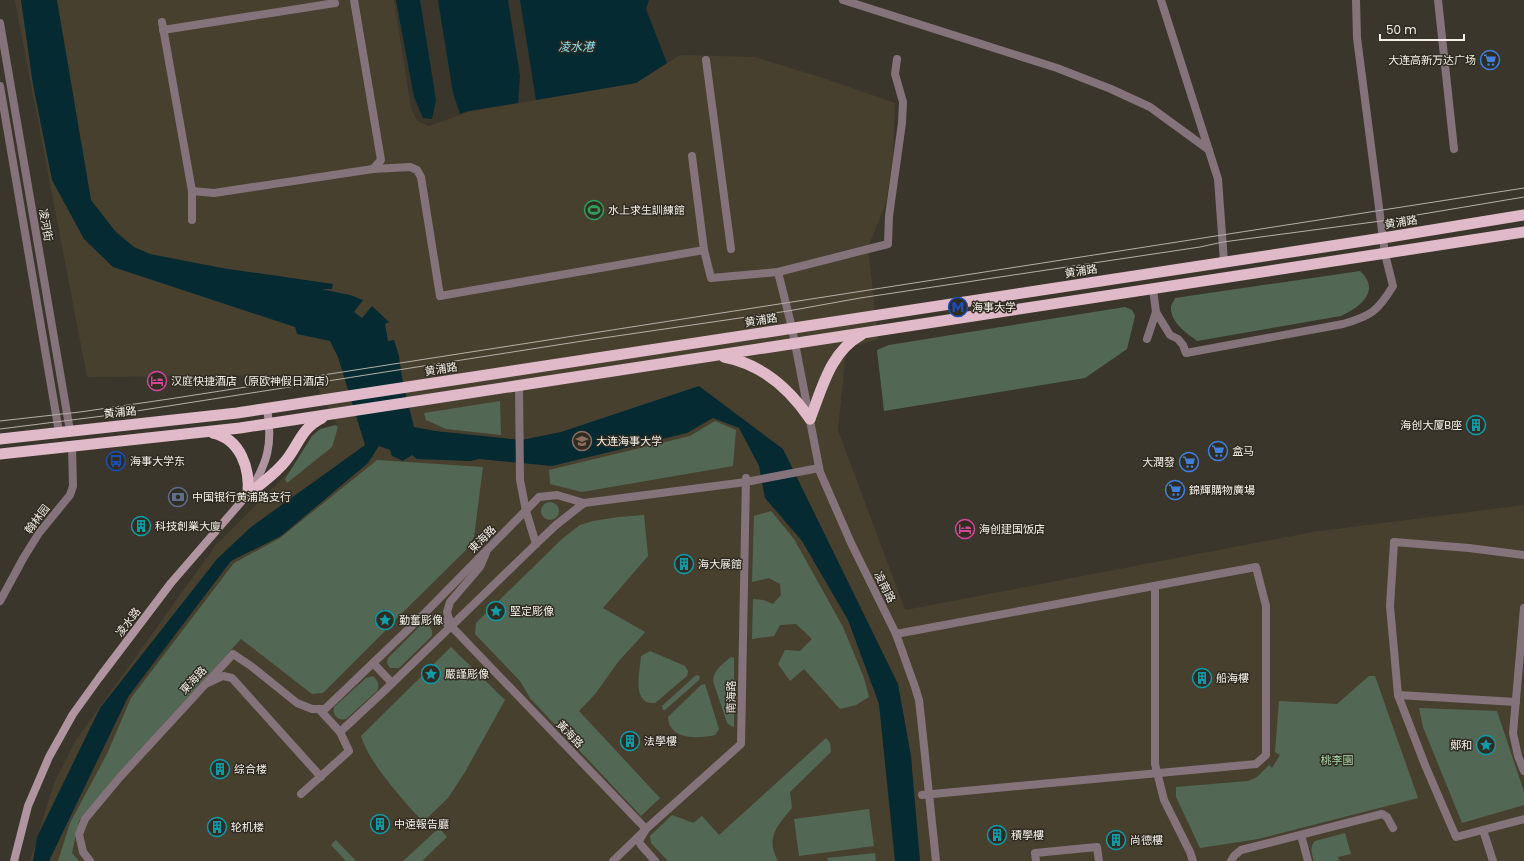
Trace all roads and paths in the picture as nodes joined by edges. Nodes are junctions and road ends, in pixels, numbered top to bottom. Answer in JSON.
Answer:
{"nodes":[{"id":1,"x":354,"y":0,"type":"edge"},
{"id":2,"x":844,"y":0,"type":"edge"},
{"id":3,"x":1160,"y":0,"type":"edge"},
{"id":4,"x":1356,"y":0,"type":"edge"},
{"id":5,"x":1438,"y":0,"type":"edge"},
{"id":6,"x":335,"y":3,"type":"dead end"},
{"id":7,"x":0,"y":23,"type":"edge"},
{"id":8,"x":897,"y":59,"type":"dead end"},
{"id":9,"x":706,"y":60,"type":"dead end"},
{"id":10,"x":0,"y":86,"type":"edge"},
{"id":11,"x":1454,"y":149,"type":"dead end"},
{"id":12,"x":1209,"y":150,"type":"junction"},
{"id":13,"x":692,"y":156,"type":"dead end"},
{"id":14,"x":373,"y":169,"type":"junction"},
{"id":15,"x":192,"y":191,"type":"junction"},
{"id":16,"x":1524,"y":215,"type":"edge"},
{"id":17,"x":192,"y":220,"type":"dead end"},
{"id":18,"x":1523,"y":232,"type":"edge"},
{"id":19,"x":1383,"y":238,"type":"junction"},
{"id":20,"x":731,"y":248,"type":"dead end"},
{"id":21,"x":704,"y":250,"type":"junction"},
{"id":22,"x":1385,"y":254,"type":"junction"},
{"id":23,"x":1224,"y":262,"type":"junction"},
{"id":24,"x":778,"y":272,"type":"junction"},
{"id":25,"x":1153,"y":289,"type":"junction"},
{"id":26,"x":1156,"y":312,"type":"junction"},
{"id":27,"x":792,"y":328,"type":"junction"},
{"id":28,"x":866,"y":333,"type":"junction"},
{"id":29,"x":1147,"y":339,"type":"dead end"},
{"id":30,"x":795,"y":344,"type":"junction"},
{"id":31,"x":717,"y":356,"type":"junction"},
{"id":32,"x":519,"y":386,"type":"junction"},
{"id":33,"x":268,"y":408,"type":"junction"},
{"id":34,"x":330,"y":415,"type":"junction"},
{"id":35,"x":810,"y":419,"type":"junction"},
{"id":36,"x":270,"y":424,"type":"junction"},
{"id":37,"x":64,"y":432,"type":"junction"},
{"id":38,"x":208,"y":432,"type":"junction"},
{"id":39,"x":0,"y":439,"type":"edge"},
{"id":40,"x":72,"y":447,"type":"junction"},
{"id":41,"x":0,"y":454,"type":"edge"},
{"id":42,"x":819,"y":468,"type":"junction"},
{"id":43,"x":746,"y":480,"type":"junction"},
{"id":44,"x":248,"y":494,"type":"junction"},
{"id":45,"x":584,"y":503,"type":"junction"},
{"id":46,"x":526,"y":511,"type":"junction"},
{"id":47,"x":536,"y":544,"type":"junction"},
{"id":48,"x":486,"y":550,"type":"junction"},
{"id":49,"x":1524,"y":555,"type":"edge"},
{"id":50,"x":1155,"y":586,"type":"junction"},
{"id":51,"x":0,"y":601,"type":"edge"},
{"id":52,"x":1524,"y":608,"type":"edge"},
{"id":53,"x":420,"y":619,"type":"junction"},
{"id":54,"x":451,"y":626,"type":"junction"},
{"id":55,"x":896,"y":634,"type":"junction"},
{"id":56,"x":373,"y":663,"type":"junction"},
{"id":57,"x":392,"y":683,"type":"junction"},
{"id":58,"x":200,"y":688,"type":"junction"},
{"id":59,"x":1398,"y":695,"type":"junction"},
{"id":60,"x":1516,"y":702,"type":"junction"},
{"id":61,"x":319,"y":709,"type":"junction"},
{"id":62,"x":340,"y":732,"type":"junction"},
{"id":63,"x":1524,"y":771,"type":"edge"},
{"id":64,"x":1157,"y":773,"type":"junction"},
{"id":65,"x":321,"y":776,"type":"junction"},
{"id":66,"x":302,"y":794,"type":"dead end"},
{"id":67,"x":926,"y":795,"type":"junction"},
{"id":68,"x":1524,"y":819,"type":"edge"},
{"id":69,"x":1393,"y":828,"type":"dead end"},
{"id":70,"x":646,"y":829,"type":"junction"},
{"id":71,"x":1483,"y":830,"type":"junction"},
{"id":72,"x":1301,"y":835,"type":"junction"},
{"id":73,"x":14,"y":861,"type":"edge"},
{"id":74,"x":90,"y":861,"type":"edge"},
{"id":75,"x":613,"y":861,"type":"edge"},
{"id":76,"x":655,"y":861,"type":"edge"},
{"id":77,"x":936,"y":861,"type":"edge"},
{"id":78,"x":1036,"y":861,"type":"edge"},
{"id":79,"x":1099,"y":861,"type":"edge"},
{"id":80,"x":1193,"y":861,"type":"edge"},
{"id":81,"x":1231,"y":861,"type":"edge"},
{"id":82,"x":1308,"y":861,"type":"edge"},
{"id":83,"x":1493,"y":861,"type":"edge"}],
"edges":[{"from":1,"to":14,"type":"street"},
{"from":2,"to":12,"type":"street"},
{"from":3,"to":12,"type":"street"},
{"from":4,"to":19,"type":"street"},
{"from":5,"to":11,"type":"street"},
{"from":6,"to":15,"type":"street"},
{"from":7,"to":37,"type":"street","name":"凌河街"},
{"from":8,"to":24,"type":"street"},
{"from":9,"to":20,"type":"street"},
{"from":10,"to":37,"type":"street","name":"凌河街"},
{"from":12,"to":23,"type":"street"},
{"from":13,"to":21,"type":"street"},
{"from":14,"to":15,"type":"street"},
{"from":14,"to":21,"type":"street"},
{"from":15,"to":17,"type":"street"},
{"from":16,"to":19,"type":"highway","name":"黄浦路"},
{"from":18,"to":22,"type":"highway"},
{"from":19,"to":22,"type":"street"},
{"from":19,"to":23,"type":"highway","name":"黄浦路"},
{"from":21,"to":24,"type":"street"},
{"from":22,"to":25,"type":"highway"},
{"from":22,"to":26,"type":"street"},
{"from":23,"to":27,"type":"highway","name":"黄浦路"},
{"from":24,"to":27,"type":"street","name":"凌南路"},
{"from":25,"to":26,"type":"street"},
{"from":25,"to":28,"type":"highway"},
{"from":26,"to":29,"type":"street"},
{"from":27,"to":30,"type":"street","name":"凌南路"},
{"from":27,"to":33,"type":"highway","name":"黄浦路"},
{"from":28,"to":30,"type":"highway"},
{"from":28,"to":35,"type":"highway"},
{"from":30,"to":31,"type":"highway"},
{"from":30,"to":35,"type":"street","name":"凌南路"},
{"from":31,"to":32,"type":"highway"},
{"from":31,"to":35,"type":"highway"},
{"from":32,"to":34,"type":"highway"},
{"from":32,"to":46,"type":"street"},
{"from":33,"to":36,"type":"main road","name":"凌水路"},
{"from":33,"to":37,"type":"highway","name":"黄浦路"},
{"from":34,"to":36,"type":"highway"},
{"from":34,"to":44,"type":"highway"},
{"from":35,"to":42,"type":"street","name":"凌南路"},
{"from":36,"to":38,"type":"highway"},
{"from":36,"to":44,"type":"main road","name":"凌水路"},
{"from":37,"to":39,"type":"highway","name":"黄浦路"},
{"from":38,"to":40,"type":"highway"},
{"from":38,"to":44,"type":"highway"},
{"from":40,"to":41,"type":"highway"},
{"from":40,"to":51,"type":"street","name":"翰林园"},
{"from":42,"to":43,"type":"street"},
{"from":42,"to":55,"type":"street","name":"凌南路"},
{"from":43,"to":45,"type":"street"},
{"from":43,"to":70,"type":"street","name":"南海路"},
{"from":44,"to":73,"type":"main road","name":"凌水路"},
{"from":45,"to":46,"type":"street","name":"東海路"},
{"from":45,"to":47,"type":"street"},
{"from":46,"to":47,"type":"street"},
{"from":46,"to":48,"type":"street","name":"東海路"},
{"from":47,"to":54,"type":"street"},
{"from":48,"to":53,"type":"street","name":"東海路"},
{"from":48,"to":54,"type":"street"},
{"from":49,"to":59,"type":"street"},
{"from":50,"to":55,"type":"street"},
{"from":50,"to":64,"type":"street"},
{"from":50,"to":64,"type":"street"},
{"from":52,"to":60,"type":"street"},
{"from":53,"to":54,"type":"street"},
{"from":53,"to":56,"type":"street","name":"東海路"},
{"from":54,"to":57,"type":"street"},
{"from":54,"to":70,"type":"street","name":"黃海路"},
{"from":55,"to":67,"type":"street","name":"凌南路"},
{"from":56,"to":57,"type":"street"},
{"from":56,"to":61,"type":"street","name":"東海路"},
{"from":57,"to":62,"type":"street"},
{"from":58,"to":61,"type":"street","name":"東海路"},
{"from":58,"to":65,"type":"street"},
{"from":58,"to":74,"type":"street","name":"東海路"},
{"from":59,"to":60,"type":"street"},
{"from":59,"to":71,"type":"street"},
{"from":60,"to":63,"type":"street"},
{"from":61,"to":62,"type":"street"},
{"from":62,"to":65,"type":"street"},
{"from":64,"to":67,"type":"street"},
{"from":64,"to":80,"type":"street"},
{"from":65,"to":66,"type":"street"},
{"from":67,"to":77,"type":"street","name":"凌南路"},
{"from":68,"to":71,"type":"street"},
{"from":69,"to":72,"type":"street"},
{"from":70,"to":75,"type":"street","name":"南海路"},
{"from":70,"to":76,"type":"street"},
{"from":71,"to":83,"type":"street"},
{"from":72,"to":81,"type":"street"},
{"from":72,"to":82,"type":"street"},
{"from":78,"to":79,"type":"street"}]}
